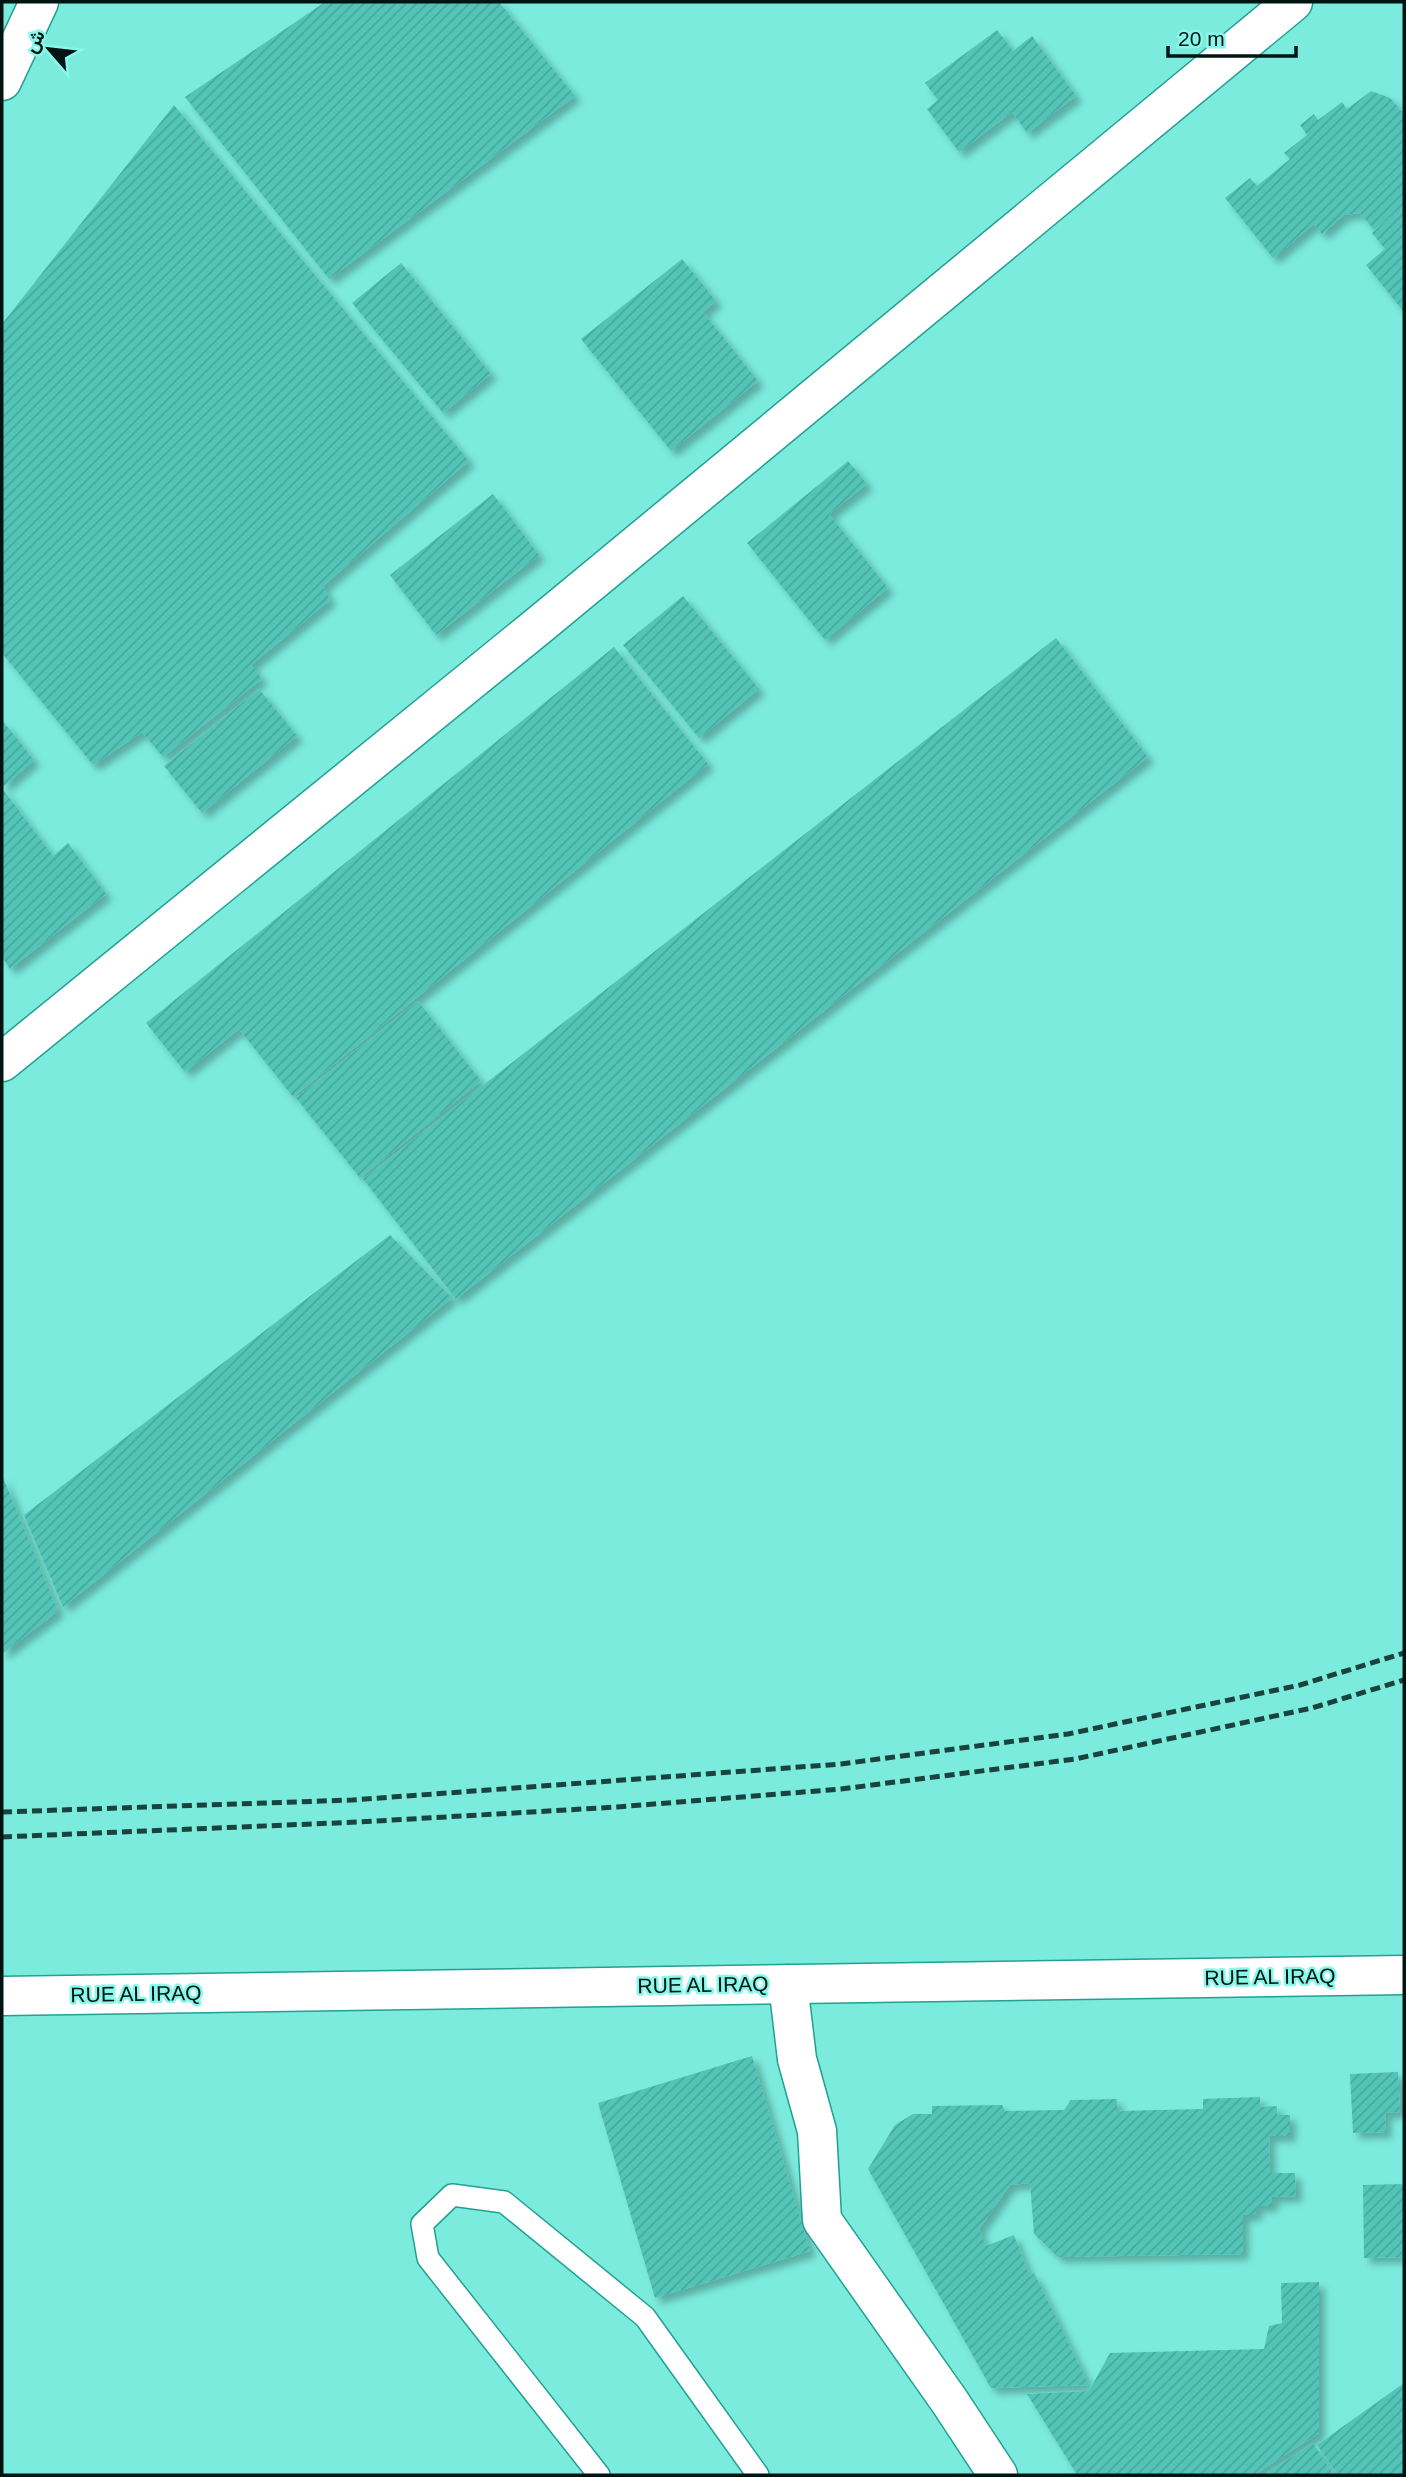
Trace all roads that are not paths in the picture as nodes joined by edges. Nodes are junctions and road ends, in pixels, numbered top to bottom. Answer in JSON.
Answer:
{"nodes":[{"id":1,"x":38,"y":2,"type":"edge"},
{"id":2,"x":1293,"y":2,"type":"edge"},
{"id":3,"x":2,"y":81,"type":"edge"},
{"id":4,"x":2,"y":1062,"type":"edge"},
{"id":5,"x":1404,"y":1975,"type":"edge"},
{"id":6,"x":788,"y":1984,"type":"junction"},
{"id":7,"x":2,"y":1996,"type":"edge"},
{"id":8,"x":599,"y":2475,"type":"edge"},
{"id":9,"x":758,"y":2475,"type":"edge"},
{"id":10,"x":998,"y":2475,"type":"edge"}],
"edges":[{"from":1,"to":3,"type":"street"},
{"from":2,"to":4,"type":"street"},
{"from":5,"to":6,"type":"street","name":"RUE AL IRAQ"},
{"from":6,"to":7,"type":"street","name":"RUE AL IRAQ"},
{"from":6,"to":10,"type":"street"},
{"from":8,"to":9,"type":"lane"}]}
